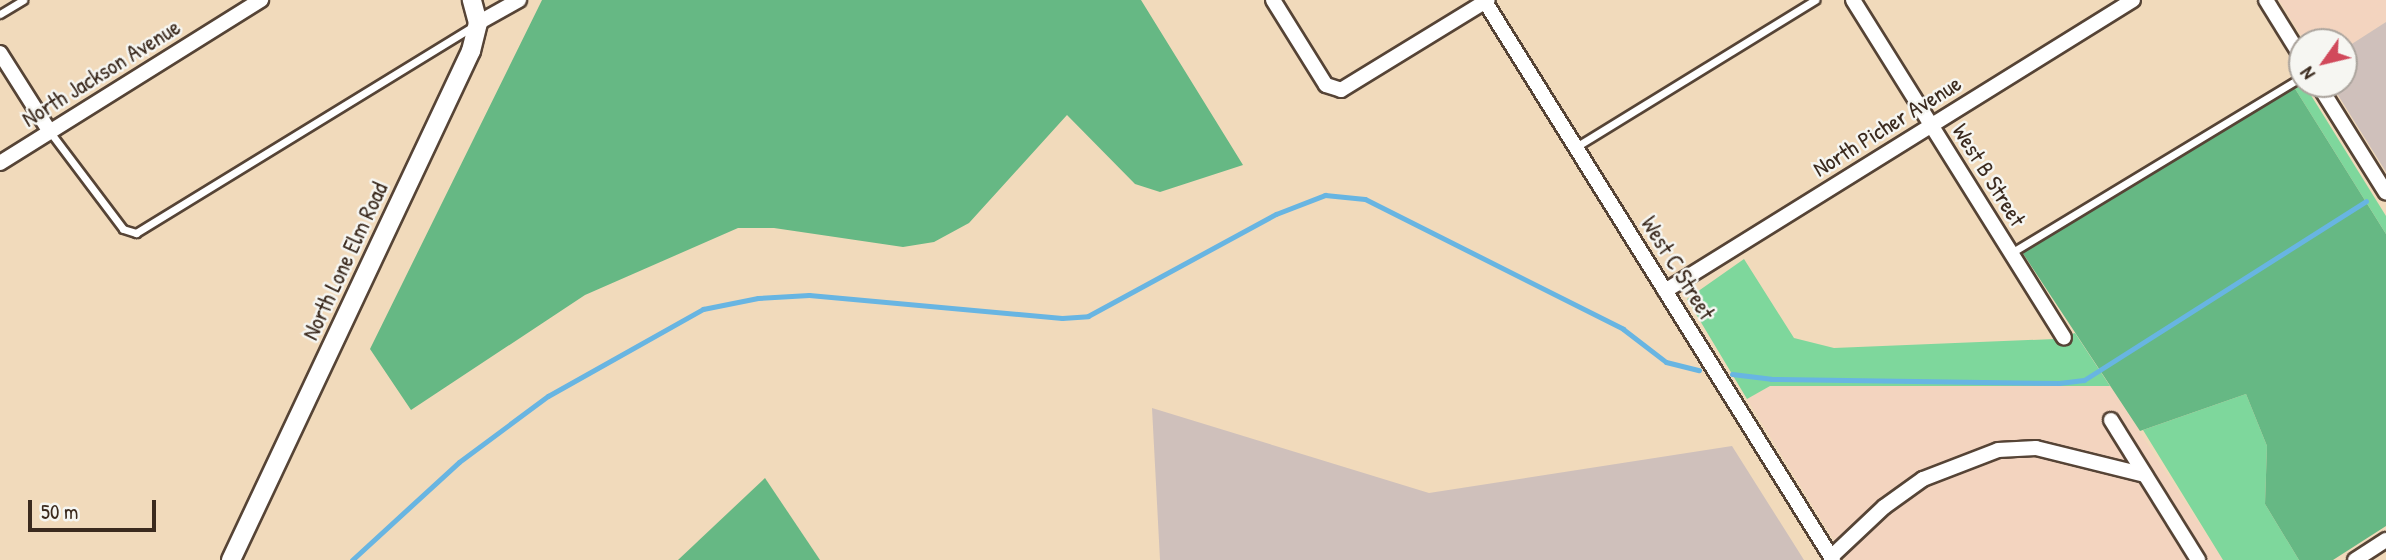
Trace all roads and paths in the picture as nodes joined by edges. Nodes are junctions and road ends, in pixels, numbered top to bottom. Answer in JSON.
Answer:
{"nodes":[{"id":1,"x":23,"y":0,"type":"edge"},
{"id":2,"x":261,"y":0,"type":"edge"},
{"id":3,"x":472,"y":0,"type":"edge"},
{"id":4,"x":519,"y":0,"type":"edge"},
{"id":5,"x":1273,"y":0,"type":"edge"},
{"id":6,"x":1815,"y":0,"type":"edge"},
{"id":7,"x":1853,"y":0,"type":"edge"},
{"id":8,"x":2133,"y":0,"type":"edge"},
{"id":9,"x":2266,"y":0,"type":"edge"},
{"id":10,"x":1486,"y":1,"type":"edge"},
{"id":11,"x":0,"y":14,"type":"edge"},
{"id":12,"x":478,"y":23,"type":"junction"},
{"id":13,"x":2288,"y":35,"type":"edge"},
{"id":14,"x":0,"y":53,"type":"edge"},
{"id":15,"x":2288,"y":85,"type":"edge"},
{"id":16,"x":2327,"y":98,"type":"edge"},
{"id":17,"x":1932,"y":126,"type":"junction"},
{"id":18,"x":50,"y":132,"type":"junction"},
{"id":19,"x":1576,"y":147,"type":"junction"},
{"id":20,"x":0,"y":163,"type":"edge"},
{"id":21,"x":2386,"y":193,"type":"edge"},
{"id":22,"x":2011,"y":253,"type":"junction"},
{"id":23,"x":1665,"y":291,"type":"junction"},
{"id":24,"x":2064,"y":338,"type":"dead end"},
{"id":25,"x":2111,"y":420,"type":"dead end"},
{"id":26,"x":2145,"y":475,"type":"junction"},
{"id":27,"x":2386,"y":540,"type":"edge"},
{"id":28,"x":1832,"y":558,"type":"edge"},
{"id":29,"x":231,"y":560,"type":"edge"},
{"id":30,"x":2199,"y":560,"type":"edge"},
{"id":31,"x":2355,"y":560,"type":"edge"}],
"edges":[{"from":1,"to":11,"type":"lane"},
{"from":2,"to":18,"type":"street","name":"North Jackson Avenue"},
{"from":3,"to":12,"type":"street"},
{"from":4,"to":12,"type":"street"},
{"from":5,"to":10,"type":"street"},
{"from":6,"to":19,"type":"lane"},
{"from":7,"to":17,"type":"street","name":"West B Street"},
{"from":8,"to":17,"type":"street","name":"North Picher Avenue"},
{"from":9,"to":13,"type":"street"},
{"from":10,"to":19,"type":"street","name":"West C Street"},
{"from":12,"to":18,"type":"lane"},
{"from":12,"to":29,"type":"street","name":"North Lone Elm Road"},
{"from":14,"to":18,"type":"street"},
{"from":15,"to":22,"type":"lane"},
{"from":16,"to":21,"type":"street"},
{"from":17,"to":22,"type":"street","name":"West B Street"},
{"from":17,"to":23,"type":"street","name":"North Picher Avenue"},
{"from":18,"to":20,"type":"street","name":"North Jackson Avenue"},
{"from":19,"to":23,"type":"street","name":"West C Street"},
{"from":22,"to":24,"type":"street","name":"West B Street"},
{"from":23,"to":28,"type":"street","name":"West C Street"},
{"from":25,"to":26,"type":"street"},
{"from":26,"to":28,"type":"street"},
{"from":26,"to":30,"type":"street"},
{"from":27,"to":31,"type":"street"}]}
